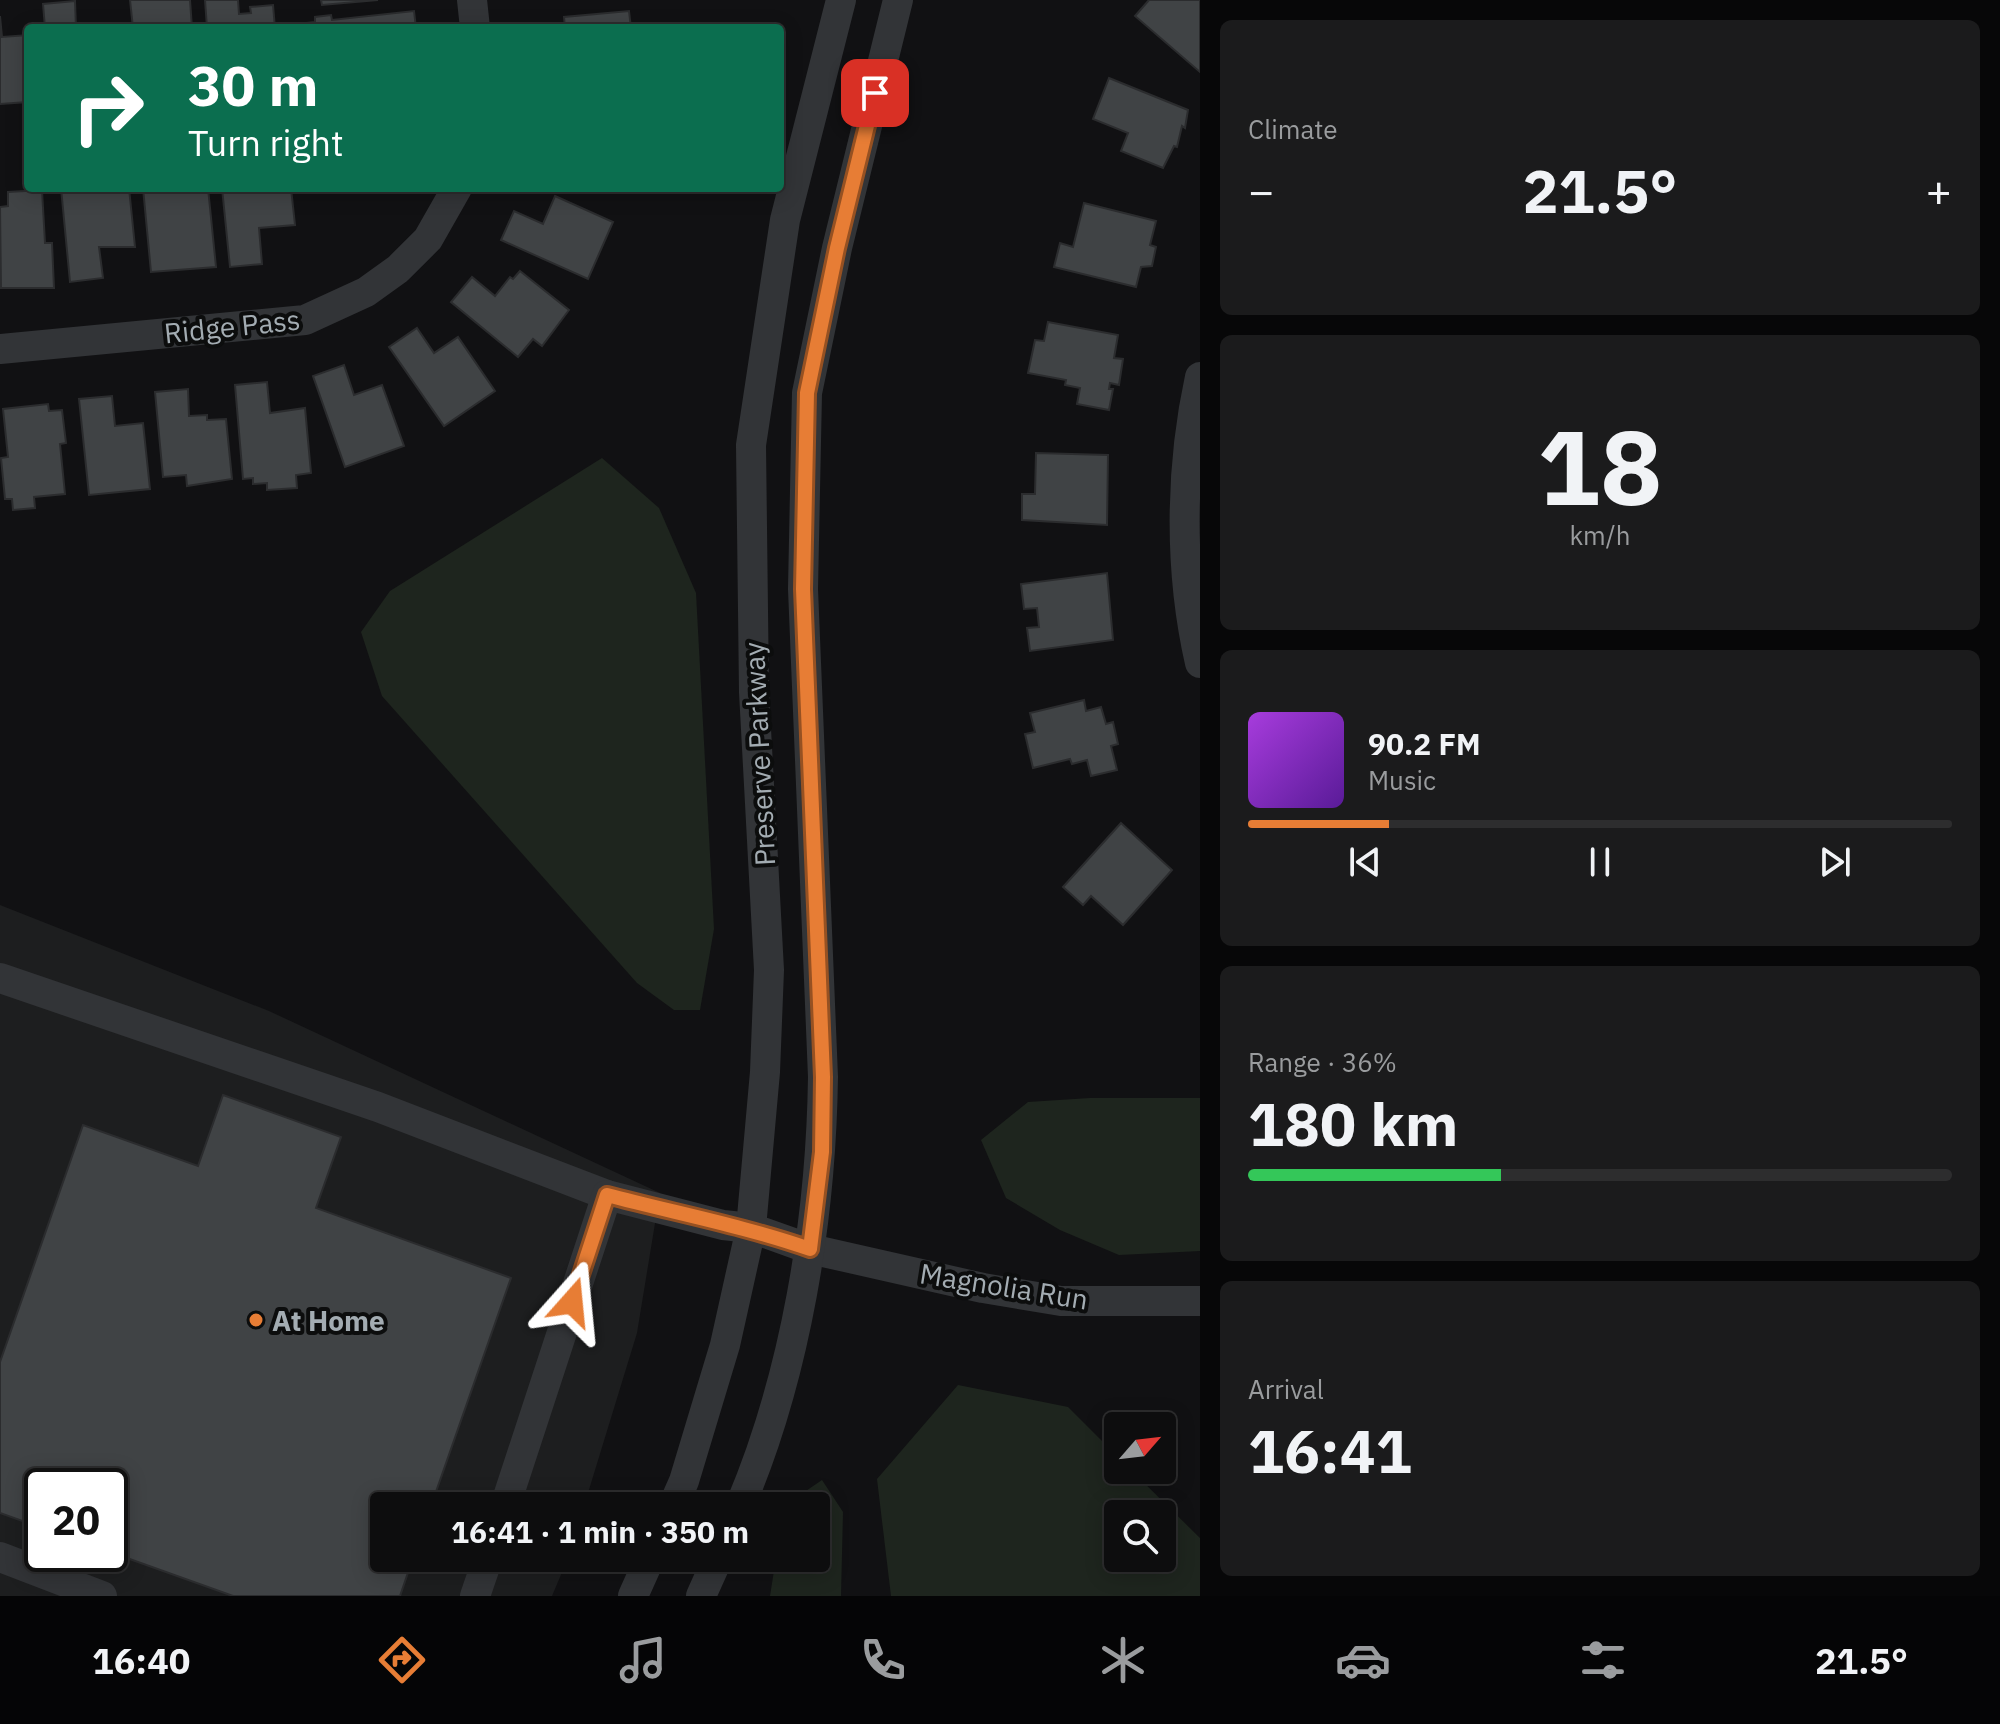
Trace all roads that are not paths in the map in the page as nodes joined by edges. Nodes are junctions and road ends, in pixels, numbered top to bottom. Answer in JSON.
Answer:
{"nodes":[{"id":1,"x":472,"y":0,"type":"edge"},
{"id":2,"x":841,"y":0,"type":"edge"},
{"id":3,"x":898,"y":0,"type":"edge"},
{"id":4,"x":475,"y":24,"type":"edge"},
{"id":5,"x":455,"y":192,"type":"edge"},
{"id":6,"x":0,"y":349,"type":"edge"},
{"id":7,"x":1200,"y":377,"type":"edge"},
{"id":8,"x":1200,"y":663,"type":"edge"},
{"id":9,"x":0,"y":978,"type":"edge"},
{"id":10,"x":607,"y":1195,"type":"junction"},
{"id":11,"x":751,"y":1228,"type":"junction"},
{"id":12,"x":810,"y":1249,"type":"junction"},
{"id":13,"x":1200,"y":1301,"type":"edge"},
{"id":14,"x":510,"y":1492,"type":"edge"},
{"id":15,"x":679,"y":1492,"type":"edge"},
{"id":16,"x":744,"y":1492,"type":"edge"},
{"id":17,"x":0,"y":1557,"type":"edge"},
{"id":18,"x":483,"y":1572,"type":"edge"},
{"id":19,"x":644,"y":1572,"type":"edge"},
{"id":20,"x":712,"y":1572,"type":"edge"},
{"id":21,"x":102,"y":1596,"type":"edge"},
{"id":22,"x":475,"y":1596,"type":"edge"},
{"id":23,"x":633,"y":1596,"type":"edge"},
{"id":24,"x":701,"y":1596,"type":"edge"}],
"edges":[{"from":1,"to":4,"type":"street"},
{"from":2,"to":11,"type":"street","name":"Preserve Parkway"},
{"from":3,"to":12,"type":"street","name":"Preserve Parkway"},
{"from":5,"to":6,"type":"street","name":"Ridge Pass"},
{"from":7,"to":8,"type":"street"},
{"from":9,"to":10,"type":"street","name":"Magnolia Run"},
{"from":10,"to":11,"type":"street","name":"Magnolia Run"},
{"from":10,"to":14,"type":"street"},
{"from":11,"to":12,"type":"street","name":"Magnolia Run"},
{"from":11,"to":15,"type":"street","name":"Preserve Parkway"},
{"from":12,"to":13,"type":"street","name":"Magnolia Run"},
{"from":12,"to":16,"type":"street","name":"Preserve Parkway"},
{"from":17,"to":21,"type":"street"},
{"from":18,"to":22,"type":"street"},
{"from":19,"to":23,"type":"street"},
{"from":20,"to":24,"type":"street"}]}
